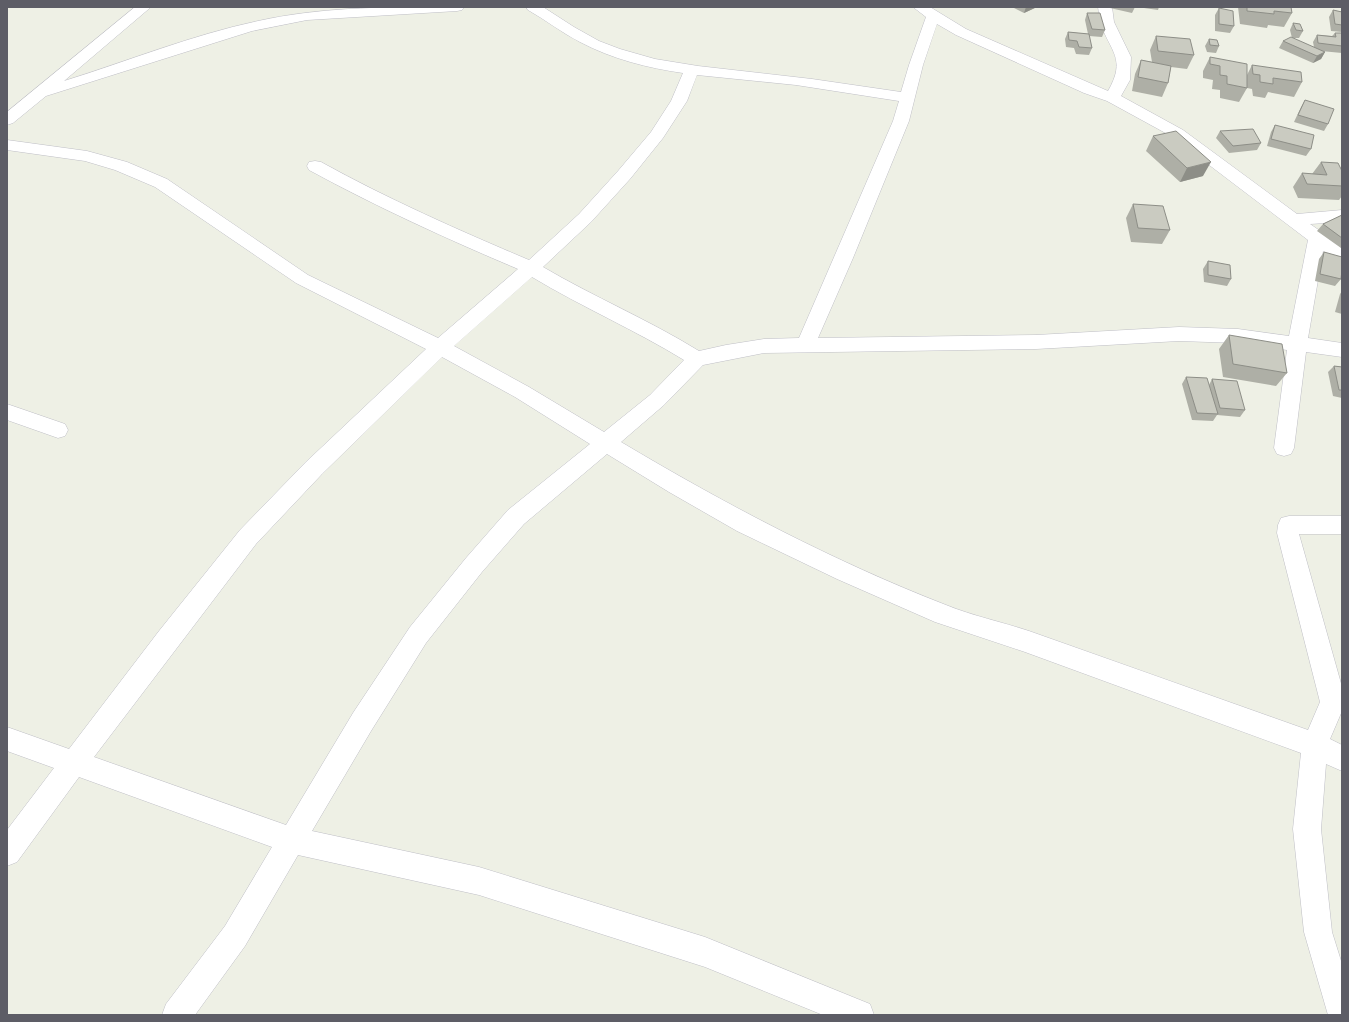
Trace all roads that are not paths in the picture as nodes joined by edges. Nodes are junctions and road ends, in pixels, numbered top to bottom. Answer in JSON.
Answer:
{"nodes":[{"id":1,"x":144,"y":7,"type":"edge"},
{"id":2,"x":457,"y":7,"type":"edge"},
{"id":3,"x":533,"y":7,"type":"edge"},
{"id":4,"x":1105,"y":7,"type":"edge"},
{"id":5,"x":307,"y":11,"type":"edge"},
{"id":6,"x":927,"y":11,"type":"edge"},
{"id":7,"x":692,"y":69,"type":"junction"},
{"id":8,"x":38,"y":94,"type":"junction"},
{"id":9,"x":907,"y":98,"type":"junction"},
{"id":10,"x":1112,"y":98,"type":"junction"},
{"id":11,"x":7,"y":120,"type":"edge"},
{"id":12,"x":7,"y":145,"type":"edge"},
{"id":13,"x":315,"y":166,"type":"dead end"},
{"id":14,"x":1342,"y":216,"type":"edge"},
{"id":15,"x":1292,"y":220,"type":"junction"},
{"id":16,"x":1317,"y":238,"type":"junction"},
{"id":17,"x":1342,"y":254,"type":"edge"},
{"id":18,"x":531,"y":268,"type":"junction"},
{"id":19,"x":806,"y":344,"type":"junction"},
{"id":20,"x":1297,"y":344,"type":"junction"},
{"id":21,"x":440,"y":347,"type":"junction"},
{"id":22,"x":1342,"y":350,"type":"edge"},
{"id":23,"x":697,"y":359,"type":"junction"},
{"id":24,"x":7,"y":412,"type":"edge"},
{"id":25,"x":58,"y":430,"type":"dead end"},
{"id":26,"x":607,"y":442,"type":"junction"},
{"id":27,"x":1284,"y":448,"type":"dead end"},
{"id":28,"x":1342,"y":525,"type":"edge"},
{"id":29,"x":1338,"y":701,"type":"edge"},
{"id":30,"x":7,"y":739,"type":"edge"},
{"id":31,"x":1315,"y":745,"type":"junction"},
{"id":32,"x":1342,"y":758,"type":"edge"},
{"id":33,"x":75,"y":762,"type":"junction"},
{"id":34,"x":291,"y":840,"type":"junction"},
{"id":35,"x":7,"y":852,"type":"edge"},
{"id":36,"x":1342,"y":1013,"type":"edge"},
{"id":37,"x":177,"y":1015,"type":"edge"},
{"id":38,"x":859,"y":1015,"type":"edge"}],
"edges":[{"from":1,"to":8,"type":"street"},
{"from":2,"to":5,"type":"street"},
{"from":3,"to":7,"type":"street"},
{"from":4,"to":10,"type":"street"},
{"from":5,"to":8,"type":"street"},
{"from":6,"to":9,"type":"street"},
{"from":6,"to":10,"type":"street"},
{"from":7,"to":9,"type":"street"},
{"from":7,"to":18,"type":"street"},
{"from":8,"to":11,"type":"street"},
{"from":9,"to":19,"type":"street"},
{"from":10,"to":15,"type":"street"},
{"from":12,"to":21,"type":"street"},
{"from":13,"to":18,"type":"street"},
{"from":14,"to":15,"type":"street"},
{"from":15,"to":16,"type":"street"},
{"from":16,"to":17,"type":"street"},
{"from":16,"to":20,"type":"street"},
{"from":18,"to":21,"type":"street"},
{"from":18,"to":23,"type":"street"},
{"from":19,"to":20,"type":"street"},
{"from":19,"to":23,"type":"street"},
{"from":20,"to":22,"type":"street"},
{"from":20,"to":27,"type":"street"},
{"from":21,"to":26,"type":"street"},
{"from":21,"to":33,"type":"street"},
{"from":23,"to":26,"type":"street"},
{"from":24,"to":25,"type":"street"},
{"from":26,"to":31,"type":"street"},
{"from":26,"to":34,"type":"street"},
{"from":28,"to":29,"type":"street"},
{"from":29,"to":31,"type":"street"},
{"from":30,"to":33,"type":"street"},
{"from":31,"to":32,"type":"street"},
{"from":31,"to":36,"type":"street"},
{"from":33,"to":34,"type":"street"},
{"from":33,"to":35,"type":"street"},
{"from":34,"to":37,"type":"street"},
{"from":34,"to":38,"type":"street"}]}
